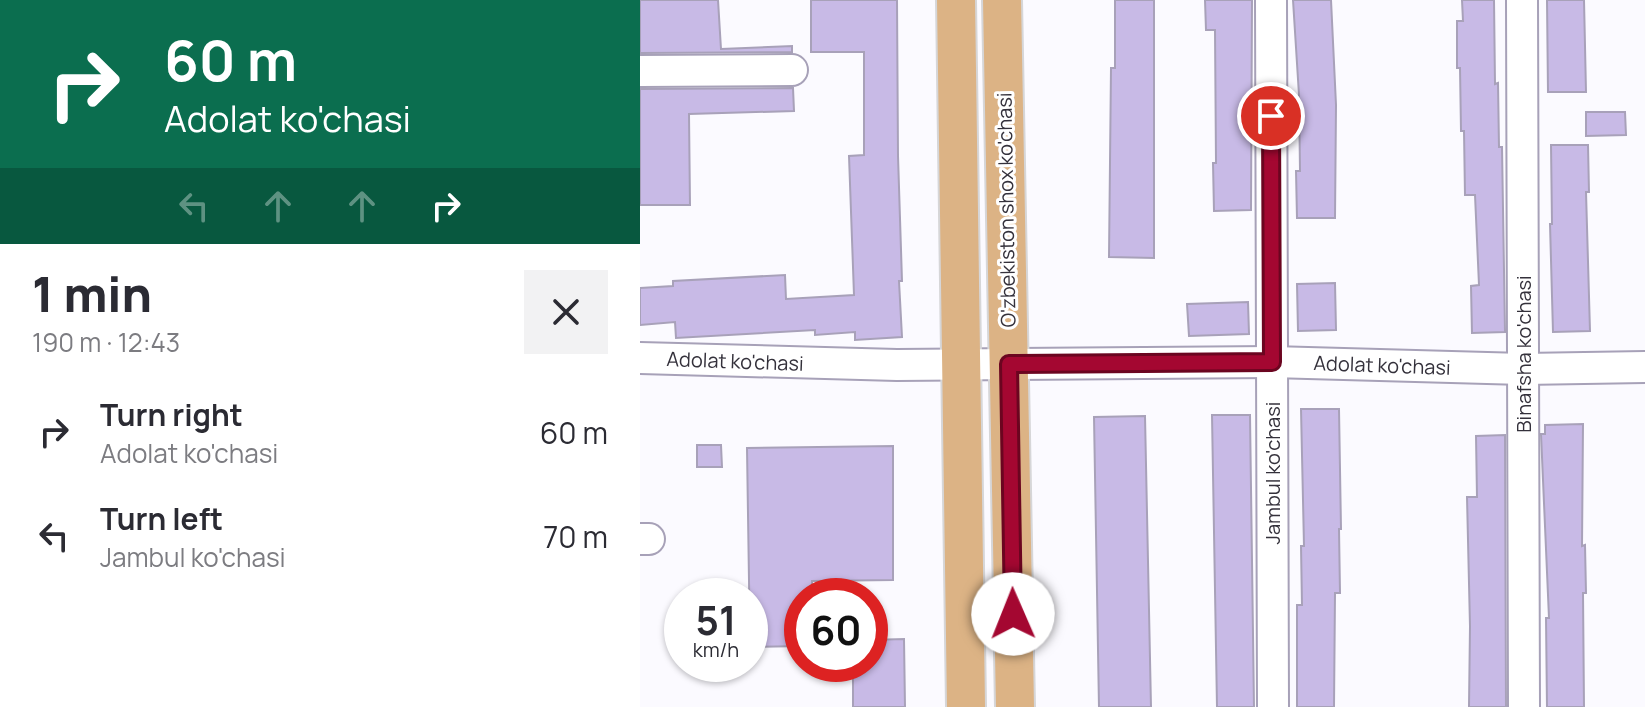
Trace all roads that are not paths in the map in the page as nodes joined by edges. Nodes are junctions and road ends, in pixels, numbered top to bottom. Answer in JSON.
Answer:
{"nodes":[{"id":1,"x":956,"y":0,"type":"edge"},
{"id":2,"x":1002,"y":0,"type":"edge"},
{"id":3,"x":1271,"y":0,"type":"edge"},
{"id":4,"x":1522,"y":0,"type":"edge"},
{"id":5,"x":792,"y":70,"type":"dead end"},
{"id":6,"x":640,"y":71,"type":"edge"},
{"id":7,"x":640,"y":358,"type":"edge"},
{"id":8,"x":1272,"y":362,"type":"junction"},
{"id":9,"x":961,"y":364,"type":"junction"},
{"id":10,"x":1009,"y":364,"type":"junction"},
{"id":11,"x":1645,"y":367,"type":"edge"},
{"id":12,"x":1523,"y":369,"type":"junction"},
{"id":13,"x":966,"y":707,"type":"edge"},
{"id":14,"x":1015,"y":707,"type":"edge"},
{"id":15,"x":1273,"y":707,"type":"edge"},
{"id":16,"x":1524,"y":707,"type":"edge"}],
"edges":[{"from":1,"to":9,"type":"main road"},
{"from":2,"to":10,"type":"main road","name":"O'zbekiston shox ko'chasi"},
{"from":3,"to":8,"type":"street","name":"Jambul ko'chasi"},
{"from":4,"to":12,"type":"street","name":"Binafsha ko'chasi"},
{"from":5,"to":6,"type":"street"},
{"from":7,"to":9,"type":"street","name":"Adolat ko'chasi"},
{"from":8,"to":10,"type":"street","name":"Adolat ko'chasi"},
{"from":8,"to":12,"type":"street","name":"Adolat ko'chasi"},
{"from":8,"to":15,"type":"street","name":"Jambul ko'chasi"},
{"from":9,"to":10,"type":"street","name":"Adolat ko'chasi"},
{"from":9,"to":13,"type":"main road"},
{"from":10,"to":14,"type":"main road","name":"O'zbekiston shox ko'chasi"},
{"from":11,"to":12,"type":"street","name":"Adolat ko'chasi"},
{"from":12,"to":16,"type":"street","name":"Binafsha ko'chasi"}]}
